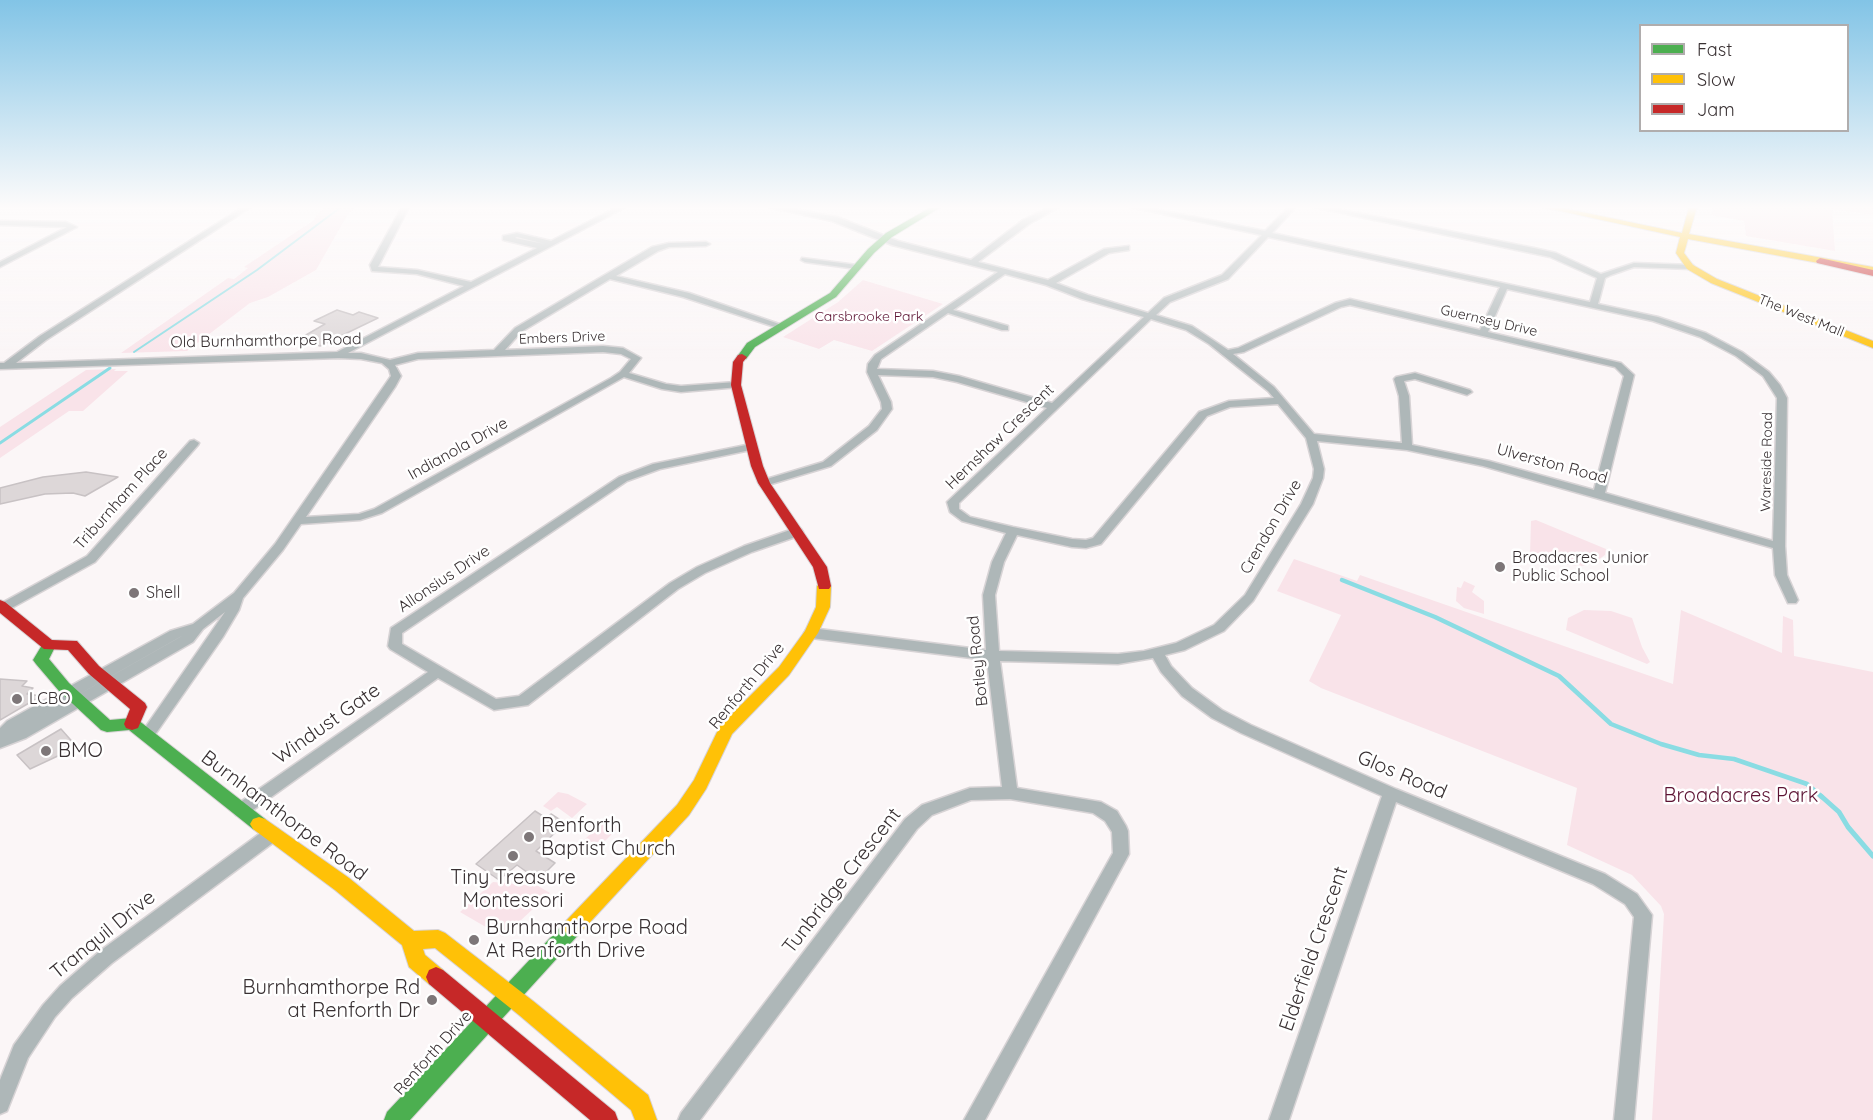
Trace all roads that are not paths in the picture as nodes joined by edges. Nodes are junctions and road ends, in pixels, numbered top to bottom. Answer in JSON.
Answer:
{"nodes":[{"id":1,"x":167,"y":259,"type":"edge"},
{"id":2,"x":377,"y":259,"type":"edge"},
{"id":3,"x":522,"y":259,"type":"edge"},
{"id":4,"x":640,"y":259,"type":"edge"},
{"id":5,"x":865,"y":259,"type":"edge"},
{"id":6,"x":954,"y":259,"type":"edge"},
{"id":7,"x":977,"y":259,"type":"edge"},
{"id":8,"x":1092,"y":259,"type":"edge"},
{"id":9,"x":1242,"y":259,"type":"edge"},
{"id":10,"x":1380,"y":259,"type":"edge"},
{"id":11,"x":1562,"y":259,"type":"edge"},
{"id":12,"x":1683,"y":259,"type":"edge"},
{"id":13,"x":1812,"y":259,"type":"edge"},
{"id":14,"x":1839,"y":259,"type":"edge"},
{"id":15,"x":805,"y":260,"type":"dead end"},
{"id":16,"x":971,"y":264,"type":"junction"},
{"id":17,"x":1873,"y":265,"type":"edge"},
{"id":18,"x":857,"y":267,"type":"junction"},
{"id":19,"x":1690,"y":267,"type":"junction"},
{"id":20,"x":1002,"y":272,"type":"junction"},
{"id":21,"x":1873,"y":272,"type":"edge"},
{"id":22,"x":611,"y":277,"type":"junction"},
{"id":23,"x":1601,"y":277,"type":"junction"},
{"id":24,"x":1049,"y":283,"type":"junction"},
{"id":25,"x":472,"y":285,"type":"junction"},
{"id":26,"x":1504,"y":287,"type":"junction"},
{"id":27,"x":1593,"y":306,"type":"junction"},
{"id":28,"x":949,"y":311,"type":"junction"},
{"id":29,"x":1151,"y":316,"type":"junction"},
{"id":30,"x":781,"y":326,"type":"junction"},
{"id":31,"x":1005,"y":328,"type":"dead end"},
{"id":32,"x":1483,"y":334,"type":"junction"},
{"id":33,"x":1873,"y":345,"type":"edge"},
{"id":34,"x":496,"y":353,"type":"junction"},
{"id":35,"x":1227,"y":353,"type":"junction"},
{"id":36,"x":339,"y":355,"type":"junction"},
{"id":37,"x":390,"y":363,"type":"junction"},
{"id":38,"x":3,"y":366,"type":"edge"},
{"id":39,"x":872,"y":372,"type":"junction"},
{"id":40,"x":623,"y":374,"type":"junction"},
{"id":41,"x":736,"y":385,"type":"junction"},
{"id":42,"x":1467,"y":392,"type":"dead end"},
{"id":43,"x":1281,"y":401,"type":"junction"},
{"id":44,"x":1053,"y":407,"type":"junction"},
{"id":45,"x":1311,"y":437,"type":"junction"},
{"id":46,"x":194,"y":443,"type":"dead end"},
{"id":47,"x":751,"y":447,"type":"junction"},
{"id":48,"x":1407,"y":447,"type":"junction"},
{"id":49,"x":764,"y":483,"type":"junction"},
{"id":50,"x":1599,"y":494,"type":"junction"},
{"id":51,"x":297,"y":521,"type":"junction"},
{"id":52,"x":1013,"y":531,"type":"junction"},
{"id":53,"x":797,"y":532,"type":"junction"},
{"id":54,"x":1779,"y":546,"type":"junction"},
{"id":55,"x":238,"y":596,"type":"junction"},
{"id":56,"x":1792,"y":600,"type":"dead end"},
{"id":57,"x":2,"y":606,"type":"edge"},
{"id":58,"x":199,"y":626,"type":"junction"},
{"id":59,"x":811,"y":633,"type":"junction"},
{"id":60,"x":218,"y":634,"type":"junction"},
{"id":61,"x":49,"y":645,"type":"junction"},
{"id":62,"x":1157,"y":653,"type":"junction"},
{"id":63,"x":993,"y":656,"type":"junction"},
{"id":64,"x":436,"y":673,"type":"junction"},
{"id":65,"x":106,"y":679,"type":"junction"},
{"id":66,"x":74,"y":696,"type":"junction"},
{"id":67,"x":132,"y":724,"type":"junction"},
{"id":68,"x":147,"y":735,"type":"junction"},
{"id":69,"x":0,"y":737,"type":"edge"},
{"id":70,"x":0,"y":742,"type":"edge"},
{"id":71,"x":1010,"y":793,"type":"junction"},
{"id":72,"x":1391,"y":793,"type":"junction"},
{"id":73,"x":242,"y":810,"type":"junction"},
{"id":74,"x":272,"y":834,"type":"junction"},
{"id":75,"x":411,"y":940,"type":"junction"},
{"id":76,"x":509,"y":994,"type":"junction"},
{"id":77,"x":486,"y":1020,"type":"junction"},
{"id":78,"x":0,"y":1104,"type":"edge"},
{"id":79,"x":395,"y":1120,"type":"edge"},
{"id":80,"x":607,"y":1120,"type":"edge"},
{"id":81,"x":646,"y":1120,"type":"edge"},
{"id":82,"x":688,"y":1120,"type":"edge"},
{"id":83,"x":974,"y":1120,"type":"edge"},
{"id":84,"x":1280,"y":1120,"type":"edge"},
{"id":85,"x":1624,"y":1120,"type":"edge"}],
"edges":[{"from":1,"to":38,"type":"street"},
{"from":2,"to":25,"type":"street"},
{"from":3,"to":25,"type":"street"},
{"from":4,"to":22,"type":"street"},
{"from":5,"to":18,"type":"main road","name":"Renforth Drive"},
{"from":6,"to":16,"type":"street","name":"Crendon Drive"},
{"from":7,"to":16,"type":"street"},
{"from":8,"to":24,"type":"street"},
{"from":9,"to":29,"type":"street","name":"Hernshaw Crescent"},
{"from":10,"to":26,"type":"street","name":"Wareside Road"},
{"from":11,"to":23,"type":"street"},
{"from":12,"to":19,"type":"main road"},
{"from":13,"to":21,"type":"main road"},
{"from":14,"to":17,"type":"main road"},
{"from":15,"to":18,"type":"street"},
{"from":16,"to":20,"type":"street","name":"Crendon Drive"},
{"from":18,"to":30,"type":"main road","name":"Renforth Drive"},
{"from":19,"to":23,"type":"street"},
{"from":19,"to":33,"type":"main road","name":"The West Mall"},
{"from":20,"to":24,"type":"street","name":"Crendon Drive"},
{"from":20,"to":28,"type":"street"},
{"from":22,"to":30,"type":"street"},
{"from":22,"to":34,"type":"street"},
{"from":23,"to":27,"type":"street"},
{"from":24,"to":29,"type":"street","name":"Crendon Drive"},
{"from":25,"to":36,"type":"street"},
{"from":26,"to":27,"type":"street","name":"Wareside Road"},
{"from":26,"to":32,"type":"street"},
{"from":27,"to":54,"type":"street","name":"Wareside Road"},
{"from":28,"to":31,"type":"street"},
{"from":28,"to":39,"type":"street"},
{"from":29,"to":35,"type":"street","name":"Crendon Drive"},
{"from":29,"to":44,"type":"street","name":"Hernshaw Crescent"},
{"from":30,"to":41,"type":"main road","name":"Renforth Drive"},
{"from":32,"to":35,"type":"street","name":"Guernsey Drive"},
{"from":32,"to":50,"type":"street","name":"Guernsey Drive"},
{"from":34,"to":37,"type":"street","name":"Embers Drive"},
{"from":34,"to":40,"type":"street","name":"Embers Drive"},
{"from":35,"to":43,"type":"street","name":"Crendon Drive"},
{"from":36,"to":37,"type":"street","name":"Old Burnhamthorpe Road"},
{"from":36,"to":38,"type":"street","name":"Old Burnhamthorpe Road"},
{"from":37,"to":51,"type":"street"},
{"from":39,"to":44,"type":"street"},
{"from":39,"to":49,"type":"street"},
{"from":40,"to":41,"type":"street"},
{"from":40,"to":51,"type":"street","name":"Indianola Drive"},
{"from":41,"to":47,"type":"main road","name":"Renforth Drive"},
{"from":42,"to":48,"type":"street"},
{"from":43,"to":45,"type":"street","name":"Crendon Drive"},
{"from":43,"to":52,"type":"street","name":"Hernshaw Crescent"},
{"from":44,"to":52,"type":"street","name":"Hernshaw Crescent"},
{"from":45,"to":48,"type":"street","name":"Ulverston Road"},
{"from":45,"to":62,"type":"street","name":"Crendon Drive"},
{"from":46,"to":57,"type":"street","name":"Triburnham Place"},
{"from":47,"to":49,"type":"main road","name":"Renforth Drive"},
{"from":47,"to":64,"type":"street","name":"Allonsius Drive"},
{"from":48,"to":50,"type":"street","name":"Ulverston Road"},
{"from":49,"to":53,"type":"main road","name":"Renforth Drive"},
{"from":50,"to":54,"type":"street","name":"Ulverston Road"},
{"from":51,"to":55,"type":"street"},
{"from":52,"to":63,"type":"street","name":"Botley Road"},
{"from":53,"to":59,"type":"main road","name":"Renforth Drive"},
{"from":53,"to":64,"type":"street","name":"Allonsius Drive"},
{"from":54,"to":56,"type":"street","name":"Wareside Road"},
{"from":55,"to":58,"type":"street"},
{"from":55,"to":60,"type":"street"},
{"from":57,"to":61,"type":"main road"},
{"from":58,"to":60,"type":"street"},
{"from":58,"to":65,"type":"street"},
{"from":59,"to":63,"type":"street","name":"Crendon Drive"},
{"from":59,"to":76,"type":"main road","name":"Renforth Drive"},
{"from":60,"to":68,"type":"street"},
{"from":61,"to":65,"type":"main road"},
{"from":61,"to":66,"type":"main road"},
{"from":62,"to":63,"type":"street","name":"Crendon Drive"},
{"from":62,"to":72,"type":"street","name":"Glos Road"},
{"from":63,"to":71,"type":"street","name":"Botley Road"},
{"from":64,"to":73,"type":"street","name":"Windust Gate"},
{"from":65,"to":66,"type":"street"},
{"from":65,"to":67,"type":"main road"},
{"from":66,"to":67,"type":"main road"},
{"from":66,"to":69,"type":"street"},
{"from":66,"to":70,"type":"street"},
{"from":67,"to":68,"type":"main road","name":"Burnhamthorpe Road"},
{"from":68,"to":73,"type":"main road","name":"Burnhamthorpe Road"},
{"from":71,"to":82,"type":"street","name":"Tunbridge Crescent"},
{"from":71,"to":83,"type":"street","name":"Tunbridge Crescent"},
{"from":72,"to":84,"type":"street","name":"Elderfield Crescent"},
{"from":72,"to":85,"type":"street","name":"Glos Road"},
{"from":73,"to":74,"type":"main road","name":"Burnhamthorpe Road"},
{"from":74,"to":75,"type":"main road","name":"Burnhamthorpe Road"},
{"from":74,"to":78,"type":"street","name":"Tranquil Drive"},
{"from":75,"to":76,"type":"main road"},
{"from":75,"to":77,"type":"main road","name":"Burnhamthorpe Road"},
{"from":76,"to":77,"type":"main road","name":"Renforth Drive"},
{"from":76,"to":81,"type":"main road"},
{"from":77,"to":79,"type":"main road","name":"Renforth Drive"},
{"from":77,"to":80,"type":"main road","name":"Burnhamthorpe Road"}]}
